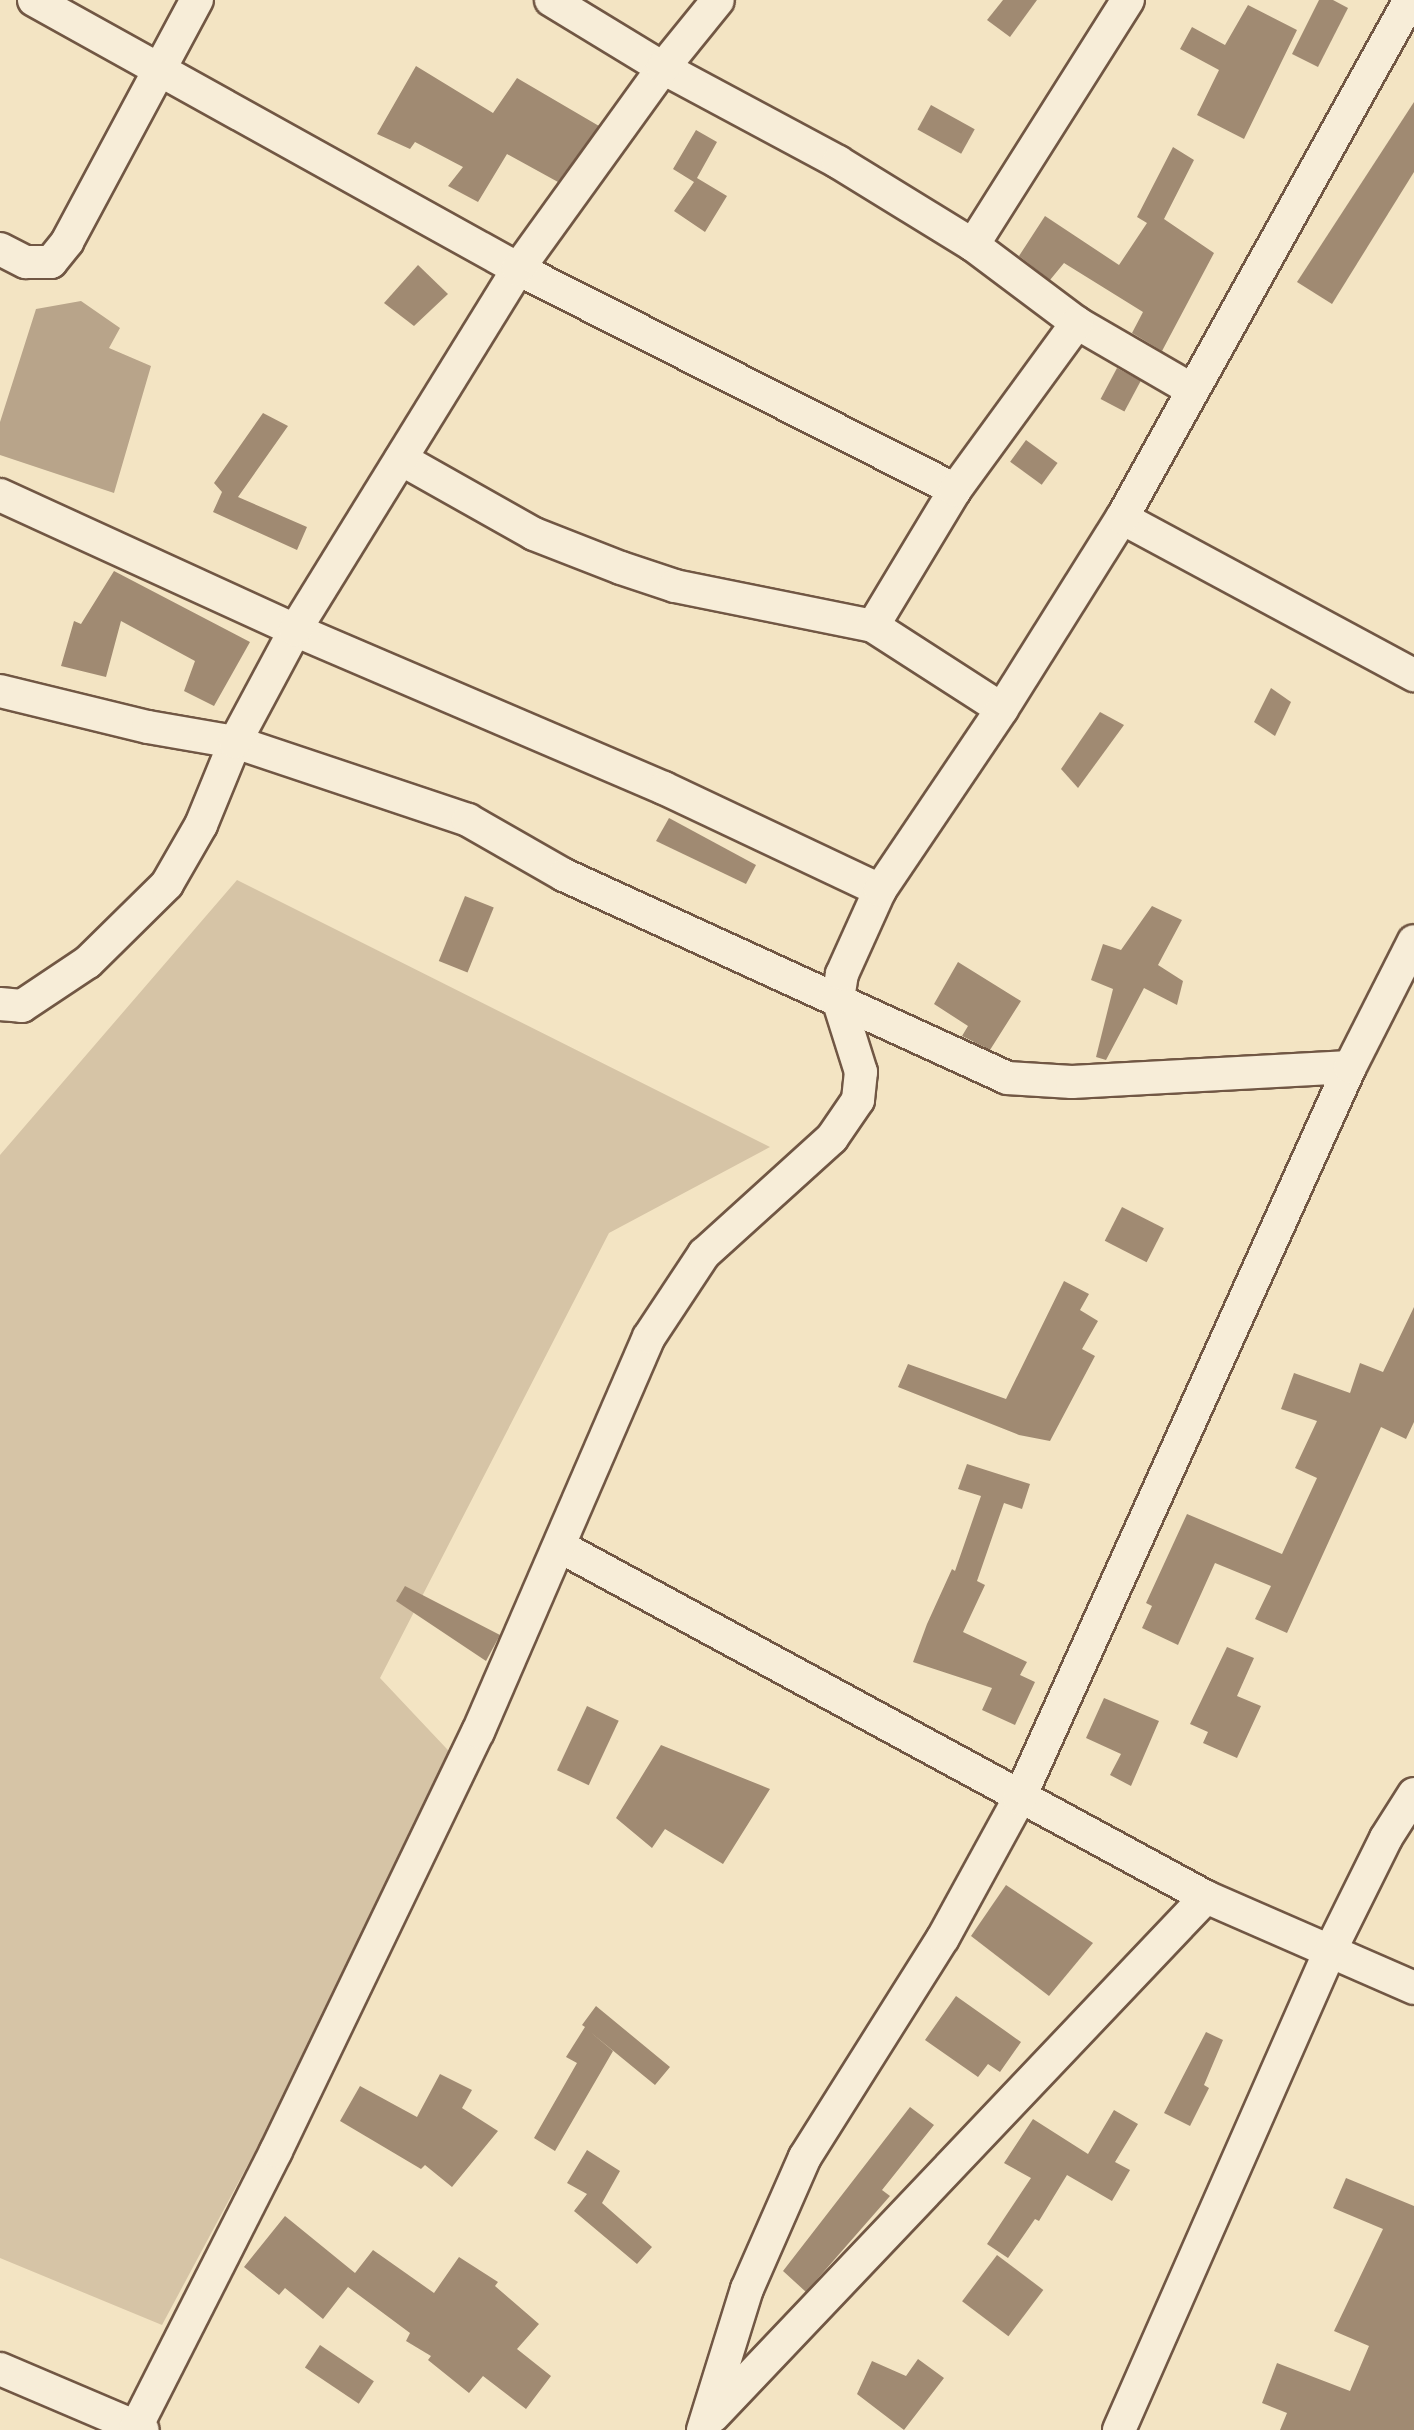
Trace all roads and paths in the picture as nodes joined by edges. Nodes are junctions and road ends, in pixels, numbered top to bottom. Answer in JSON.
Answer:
{"nodes":[{"id":1,"x":34,"y":0,"type":"edge"},
{"id":2,"x":197,"y":0,"type":"edge"},
{"id":3,"x":551,"y":0,"type":"edge"},
{"id":4,"x":718,"y":0,"type":"edge"},
{"id":5,"x":1128,"y":0,"type":"edge"},
{"id":6,"x":1410,"y":0,"type":"edge"},
{"id":7,"x":663,"y":68,"type":"junction"},
{"id":8,"x":162,"y":71,"type":"junction"},
{"id":9,"x":973,"y":246,"type":"junction"},
{"id":10,"x":0,"y":249,"type":"edge"},
{"id":11,"x":518,"y":269,"type":"junction"},
{"id":12,"x":1077,"y":323,"type":"junction"},
{"id":13,"x":1191,"y":389,"type":"junction"},
{"id":14,"x":401,"y":459,"type":"junction"},
{"id":15,"x":955,"y":490,"type":"junction"},
{"id":16,"x":0,"y":495,"type":"edge"},
{"id":17,"x":1122,"y":517,"type":"junction"},
{"id":18,"x":873,"y":626,"type":"junction"},
{"id":19,"x":295,"y":630,"type":"junction"},
{"id":20,"x":1414,"y":675,"type":"edge"},
{"id":21,"x":0,"y":691,"type":"edge"},
{"id":22,"x":1002,"y":709,"type":"junction"},
{"id":23,"x":235,"y":742,"type":"junction"},
{"id":24,"x":880,"y":890,"type":"junction"},
{"id":25,"x":1414,"y":941,"type":"edge"},
{"id":26,"x":1402,"y":991,"type":"edge"},
{"id":27,"x":838,"y":999,"type":"junction"},
{"id":28,"x":0,"y":1004,"type":"edge"},
{"id":29,"x":1350,"y":1067,"type":"junction"},
{"id":30,"x":559,"y":1546,"type":"junction"},
{"id":31,"x":1414,"y":1794,"type":"edge"},
{"id":32,"x":1019,"y":1799,"type":"junction"},
{"id":33,"x":1206,"y":1897,"type":"junction"},
{"id":34,"x":1330,"y":1951,"type":"junction"},
{"id":35,"x":1414,"y":1988,"type":"edge"},
{"id":36,"x":0,"y":2369,"type":"edge"},
{"id":37,"x":705,"y":2426,"type":"edge"},
{"id":38,"x":140,"y":2429,"type":"edge"},
{"id":39,"x":1119,"y":2430,"type":"edge"}],
"edges":[{"from":1,"to":8,"type":"street"},
{"from":2,"to":8,"type":"street"},
{"from":3,"to":7,"type":"street"},
{"from":4,"to":7,"type":"street"},
{"from":5,"to":9,"type":"street"},
{"from":6,"to":13,"type":"street"},
{"from":7,"to":9,"type":"street"},
{"from":7,"to":11,"type":"street"},
{"from":8,"to":10,"type":"street"},
{"from":8,"to":11,"type":"street"},
{"from":9,"to":12,"type":"street"},
{"from":11,"to":14,"type":"street"},
{"from":11,"to":15,"type":"street"},
{"from":12,"to":13,"type":"street"},
{"from":12,"to":15,"type":"street"},
{"from":13,"to":17,"type":"street"},
{"from":14,"to":18,"type":"street"},
{"from":14,"to":19,"type":"street"},
{"from":15,"to":18,"type":"street"},
{"from":16,"to":19,"type":"street"},
{"from":17,"to":20,"type":"street"},
{"from":17,"to":22,"type":"street"},
{"from":18,"to":22,"type":"street"},
{"from":19,"to":23,"type":"street"},
{"from":19,"to":24,"type":"street"},
{"from":21,"to":23,"type":"street"},
{"from":22,"to":24,"type":"street"},
{"from":23,"to":27,"type":"street"},
{"from":23,"to":28,"type":"street"},
{"from":24,"to":27,"type":"street"},
{"from":25,"to":26,"type":"street"},
{"from":26,"to":29,"type":"street"},
{"from":27,"to":29,"type":"street"},
{"from":27,"to":30,"type":"street"},
{"from":29,"to":32,"type":"street"},
{"from":30,"to":32,"type":"street"},
{"from":30,"to":38,"type":"street"},
{"from":31,"to":34,"type":"street"},
{"from":32,"to":33,"type":"street"},
{"from":32,"to":37,"type":"street"},
{"from":33,"to":34,"type":"street"},
{"from":33,"to":37,"type":"street"},
{"from":34,"to":35,"type":"street"},
{"from":34,"to":39,"type":"street"},
{"from":36,"to":38,"type":"street"}]}
